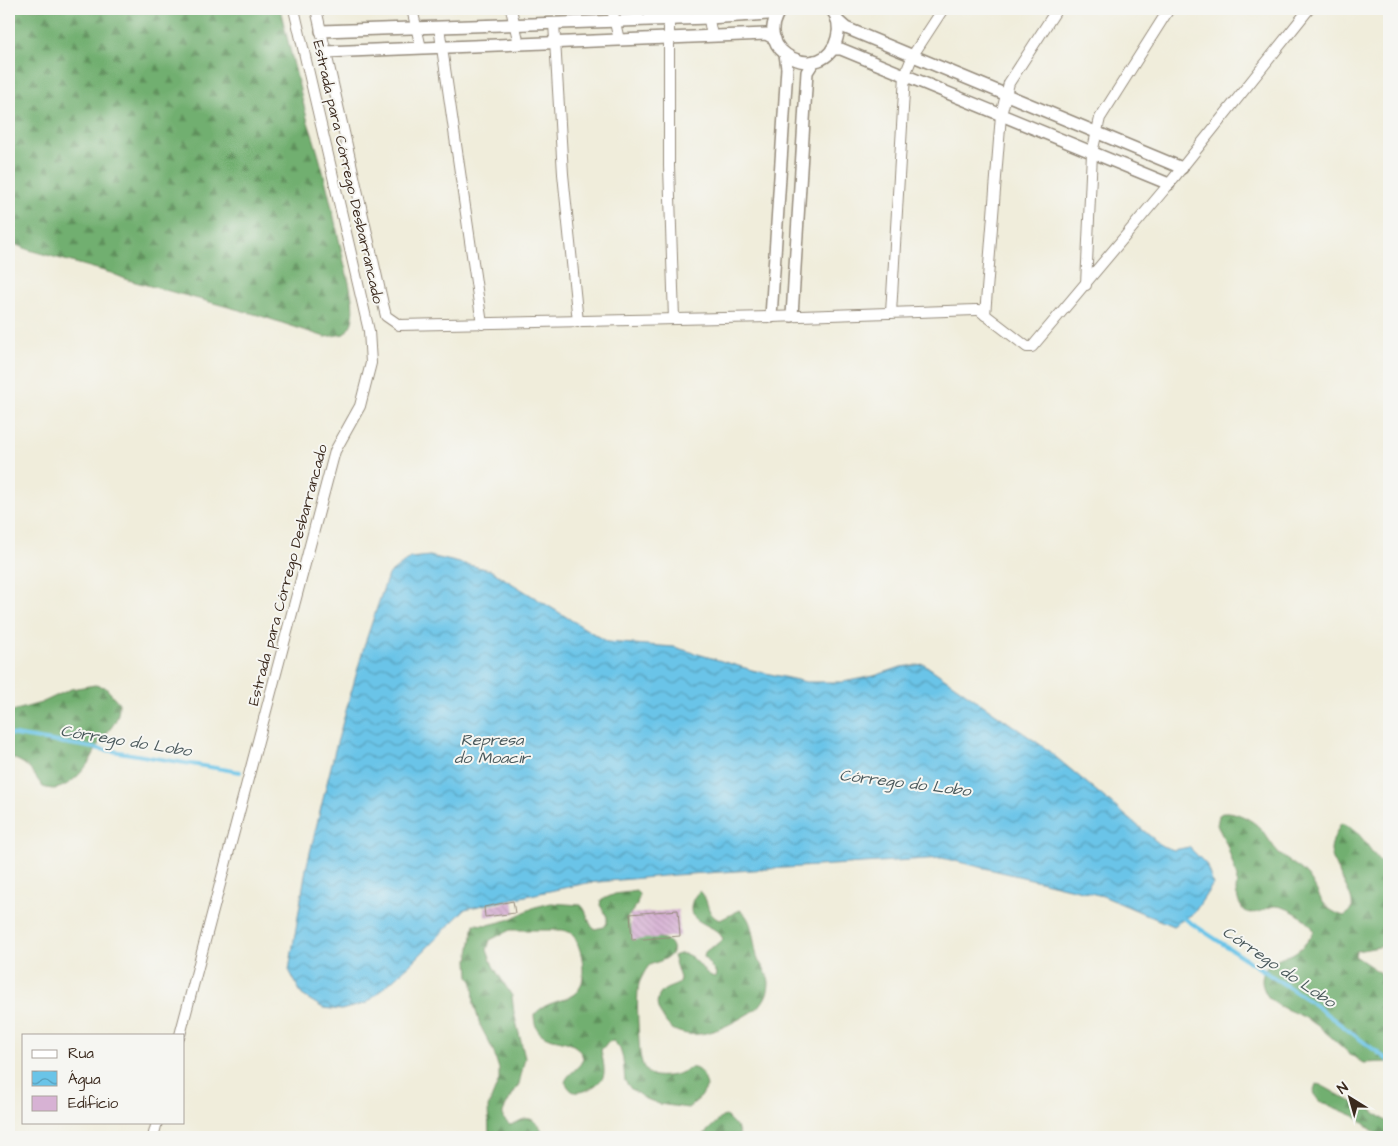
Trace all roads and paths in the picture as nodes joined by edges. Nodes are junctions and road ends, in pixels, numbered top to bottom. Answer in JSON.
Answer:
{"nodes":[{"id":1,"x":294,"y":9,"type":"edge"},
{"id":2,"x":316,"y":9,"type":"edge"},
{"id":3,"x":412,"y":9,"type":"edge"},
{"id":4,"x":511,"y":9,"type":"edge"},
{"id":5,"x":831,"y":9,"type":"edge"},
{"id":6,"x":943,"y":9,"type":"edge"},
{"id":7,"x":1056,"y":9,"type":"edge"},
{"id":8,"x":1169,"y":9,"type":"edge"},
{"id":9,"x":1309,"y":9,"type":"edge"},
{"id":10,"x":780,"y":10,"type":"edge"},
{"id":11,"x":708,"y":13,"type":"edge"},
{"id":12,"x":613,"y":14,"type":"edge"},
{"id":13,"x":669,"y":18,"type":"junction"},
{"id":14,"x":837,"y":20,"type":"junction"},
{"id":15,"x":554,"y":23,"type":"junction"},
{"id":16,"x":515,"y":24,"type":"junction"},
{"id":17,"x":439,"y":27,"type":"junction"},
{"id":18,"x":417,"y":28,"type":"junction"},
{"id":19,"x":321,"y":31,"type":"junction"},
{"id":20,"x":712,"y":36,"type":"junction"},
{"id":21,"x":669,"y":38,"type":"junction"},
{"id":22,"x":775,"y":39,"type":"junction"},
{"id":23,"x":619,"y":40,"type":"junction"},
{"id":24,"x":555,"y":42,"type":"junction"},
{"id":25,"x":520,"y":44,"type":"junction"},
{"id":26,"x":442,"y":47,"type":"junction"},
{"id":27,"x":421,"y":48,"type":"junction"},
{"id":28,"x":832,"y":49,"type":"junction"},
{"id":29,"x":325,"y":52,"type":"junction"},
{"id":30,"x":785,"y":54,"type":"junction"},
{"id":31,"x":913,"y":56,"type":"junction"},
{"id":32,"x":814,"y":61,"type":"junction"},
{"id":33,"x":906,"y":75,"type":"junction"},
{"id":34,"x":1006,"y":94,"type":"junction"},
{"id":35,"x":1001,"y":115,"type":"junction"},
{"id":36,"x":1097,"y":132,"type":"junction"},
{"id":37,"x":1092,"y":152,"type":"junction"},
{"id":38,"x":1182,"y":168,"type":"junction"},
{"id":39,"x":1169,"y":184,"type":"junction"},
{"id":40,"x":1086,"y":285,"type":"junction"},
{"id":41,"x":891,"y":313,"type":"junction"},
{"id":42,"x":985,"y":315,"type":"junction"},
{"id":43,"x":792,"y":316,"type":"junction"},
{"id":44,"x":771,"y":317,"type":"junction"},
{"id":45,"x":674,"y":319,"type":"junction"},
{"id":46,"x":578,"y":322,"type":"junction"},
{"id":47,"x":482,"y":324,"type":"junction"},
{"id":48,"x":180,"y":1034,"type":"edge"},
{"id":49,"x":156,"y":1124,"type":"edge"},
{"id":50,"x":153,"y":1137,"type":"edge"}],
"edges":[{"from":1,"to":48,"type":"street","name":"Estrada para Córrego Desbarrancado"},
{"from":2,"to":19,"type":"street"},
{"from":3,"to":18,"type":"street"},
{"from":4,"to":16,"type":"street"},
{"from":5,"to":14,"type":"street"},
{"from":6,"to":31,"type":"street"},
{"from":7,"to":34,"type":"street"},
{"from":8,"to":36,"type":"street"},
{"from":9,"to":38,"type":"street"},
{"from":10,"to":11,"type":"street"},
{"from":10,"to":22,"type":"street"},
{"from":11,"to":13,"type":"street"},
{"from":11,"to":20,"type":"street"},
{"from":12,"to":13,"type":"street"},
{"from":12,"to":15,"type":"street"},
{"from":12,"to":23,"type":"street"},
{"from":13,"to":21,"type":"street"},
{"from":14,"to":28,"type":"street"},
{"from":14,"to":31,"type":"street"},
{"from":15,"to":16,"type":"street"},
{"from":15,"to":24,"type":"street"},
{"from":16,"to":17,"type":"street"},
{"from":16,"to":25,"type":"street"},
{"from":17,"to":18,"type":"street"},
{"from":17,"to":26,"type":"street"},
{"from":18,"to":19,"type":"street"},
{"from":18,"to":27,"type":"street"},
{"from":19,"to":29,"type":"street"},
{"from":20,"to":21,"type":"street"},
{"from":20,"to":22,"type":"street"},
{"from":21,"to":23,"type":"street"},
{"from":21,"to":45,"type":"street"},
{"from":22,"to":30,"type":"street"},
{"from":23,"to":24,"type":"street"},
{"from":24,"to":25,"type":"street"},
{"from":24,"to":46,"type":"street"},
{"from":25,"to":26,"type":"street"},
{"from":26,"to":27,"type":"street"},
{"from":26,"to":47,"type":"street"},
{"from":27,"to":29,"type":"street"},
{"from":28,"to":32,"type":"street"},
{"from":28,"to":33,"type":"street"},
{"from":29,"to":47,"type":"street"},
{"from":30,"to":32,"type":"street"},
{"from":30,"to":44,"type":"street"},
{"from":31,"to":33,"type":"street"},
{"from":31,"to":34,"type":"street"},
{"from":32,"to":43,"type":"street"},
{"from":33,"to":35,"type":"street"},
{"from":33,"to":41,"type":"street"},
{"from":34,"to":35,"type":"street"},
{"from":34,"to":36,"type":"street"},
{"from":35,"to":37,"type":"street"},
{"from":35,"to":42,"type":"street"},
{"from":36,"to":37,"type":"street"},
{"from":36,"to":38,"type":"street"},
{"from":37,"to":39,"type":"street"},
{"from":37,"to":40,"type":"street"},
{"from":38,"to":39,"type":"street"},
{"from":39,"to":40,"type":"street"},
{"from":40,"to":42,"type":"street"},
{"from":41,"to":42,"type":"street"},
{"from":41,"to":43,"type":"street"},
{"from":43,"to":44,"type":"street"},
{"from":44,"to":45,"type":"street"},
{"from":45,"to":46,"type":"street"},
{"from":46,"to":47,"type":"street"},
{"from":49,"to":50,"type":"street"}]}
